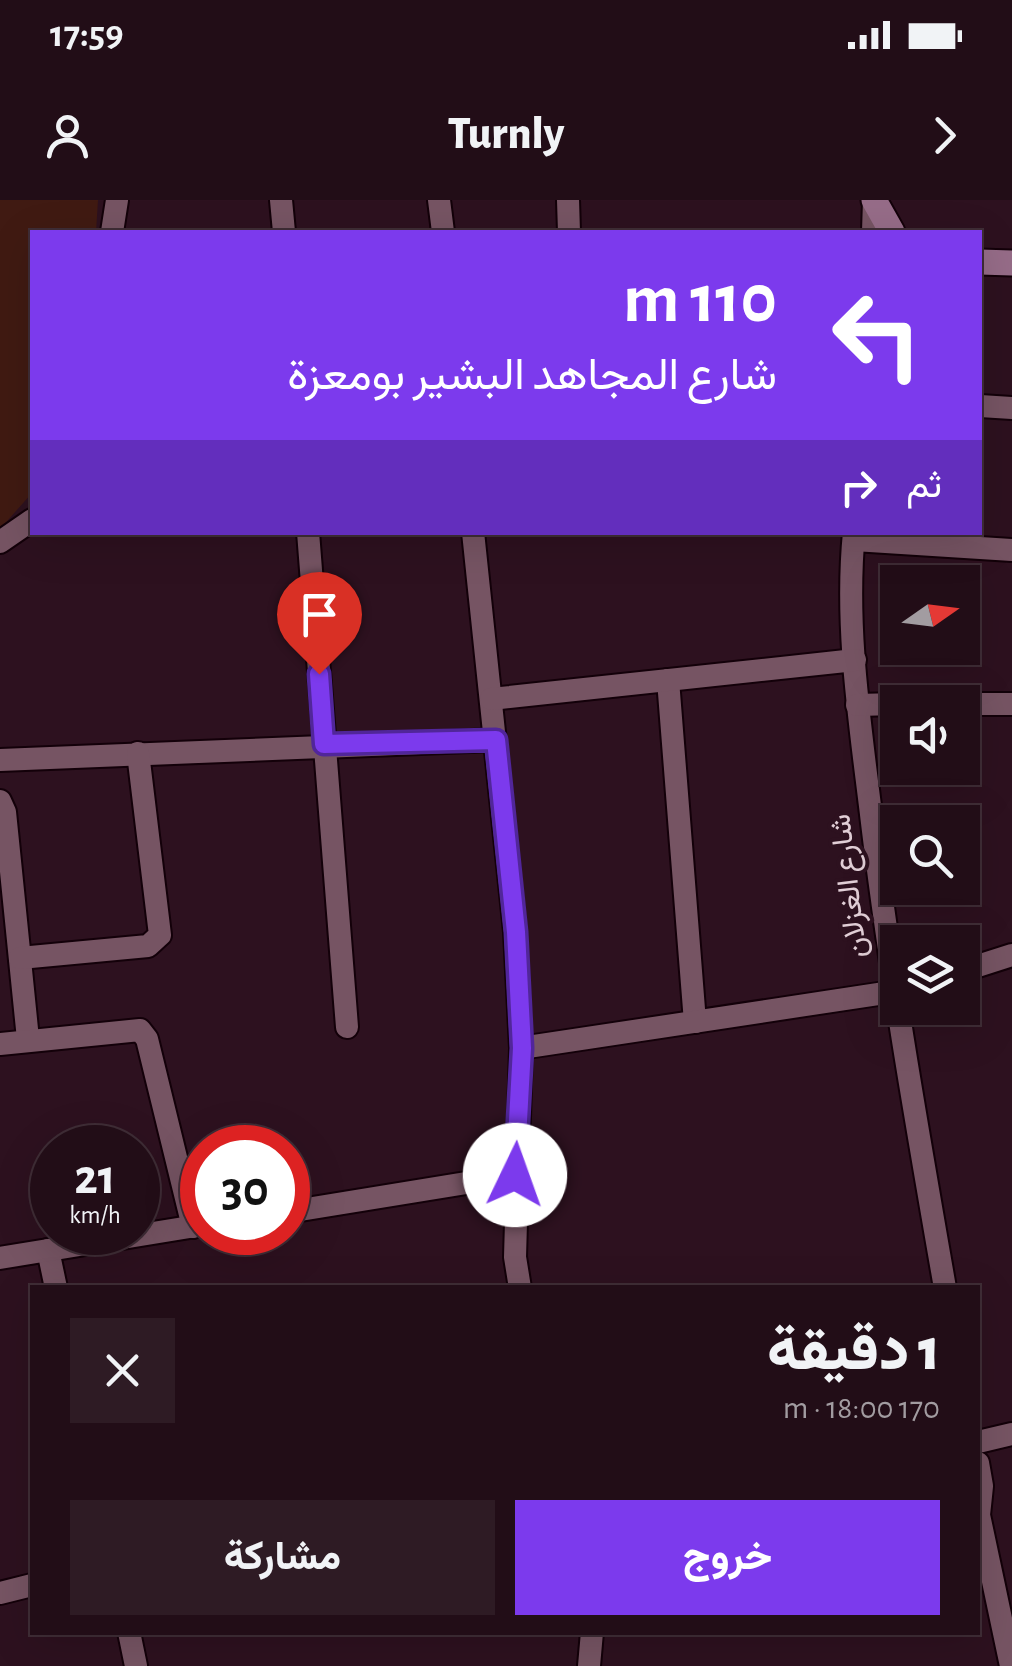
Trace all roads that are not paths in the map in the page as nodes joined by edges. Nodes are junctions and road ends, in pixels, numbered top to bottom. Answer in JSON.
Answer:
{"nodes":[{"id":1,"x":117,"y":200,"type":"edge"},
{"id":2,"x":281,"y":200,"type":"edge"},
{"id":3,"x":439,"y":200,"type":"edge"},
{"id":4,"x":568,"y":200,"type":"edge"},
{"id":5,"x":874,"y":200,"type":"edge"},
{"id":6,"x":112,"y":230,"type":"edge"},
{"id":7,"x":284,"y":230,"type":"edge"},
{"id":8,"x":442,"y":230,"type":"edge"},
{"id":9,"x":569,"y":230,"type":"edge"},
{"id":10,"x":873,"y":230,"type":"edge"},
{"id":11,"x":891,"y":230,"type":"edge"},
{"id":12,"x":982,"y":262,"type":"edge"},
{"id":13,"x":1012,"y":263,"type":"edge"},
{"id":14,"x":982,"y":406,"type":"edge"},
{"id":15,"x":1012,"y":408,"type":"edge"},
{"id":16,"x":29,"y":526,"type":"edge"},
{"id":17,"x":308,"y":535,"type":"edge"},
{"id":18,"x":474,"y":535,"type":"edge"},
{"id":19,"x":854,"y":536,"type":"edge"},
{"id":20,"x":0,"y":542,"type":"edge"},
{"id":21,"x":1012,"y":550,"type":"edge"},
{"id":22,"x":855,"y":660,"type":"junction"},
{"id":23,"x":668,"y":680,"type":"junction"},
{"id":24,"x":491,"y":699,"type":"junction"},
{"id":25,"x":857,"y":704,"type":"junction"},
{"id":26,"x":880,"y":704,"type":"edge"},
{"id":27,"x":980,"y":704,"type":"edge"},
{"id":28,"x":1012,"y":704,"type":"edge"},
{"id":29,"x":496,"y":740,"type":"junction"},
{"id":30,"x":324,"y":744,"type":"junction"},
{"id":31,"x":138,"y":753,"type":"junction"},
{"id":32,"x":0,"y":760,"type":"edge"},
{"id":33,"x":0,"y":801,"type":"edge"},
{"id":34,"x":886,"y":925,"type":"edge"},
{"id":35,"x":1012,"y":955,"type":"edge"},
{"id":36,"x":20,"y":958,"type":"junction"},
{"id":37,"x":980,"y":965,"type":"edge"},
{"id":38,"x":880,"y":994,"type":"edge"},
{"id":39,"x":695,"y":1022,"type":"junction"},
{"id":40,"x":901,"y":1025,"type":"edge"},
{"id":41,"x":347,"y":1028,"type":"dead end"},
{"id":42,"x":28,"y":1039,"type":"junction"},
{"id":43,"x":0,"y":1044,"type":"edge"},
{"id":44,"x":522,"y":1048,"type":"junction"},
{"id":45,"x":180,"y":1160,"type":"edge"},
{"id":46,"x":515,"y":1175,"type":"junction"},
{"id":47,"x":310,"y":1208,"type":"edge"},
{"id":48,"x":30,"y":1253,"type":"edge"},
{"id":49,"x":49,"y":1255,"type":"edge"},
{"id":50,"x":0,"y":1258,"type":"edge"},
{"id":51,"x":55,"y":1285,"type":"edge"},
{"id":52,"x":519,"y":1285,"type":"edge"},
{"id":53,"x":945,"y":1285,"type":"edge"},
{"id":54,"x":1012,"y":1434,"type":"edge"},
{"id":55,"x":980,"y":1442,"type":"edge"},
{"id":56,"x":980,"y":1474,"type":"edge"},
{"id":57,"x":980,"y":1501,"type":"edge"},
{"id":58,"x":980,"y":1525,"type":"edge"},
{"id":59,"x":30,"y":1586,"type":"edge"},
{"id":60,"x":0,"y":1593,"type":"edge"},
{"id":61,"x":129,"y":1635,"type":"edge"},
{"id":62,"x":593,"y":1635,"type":"edge"},
{"id":63,"x":136,"y":1666,"type":"edge"},
{"id":64,"x":589,"y":1666,"type":"edge"},
{"id":65,"x":1012,"y":1666,"type":"edge"}],
"edges":[{"from":1,"to":6,"type":"street"},
{"from":2,"to":7,"type":"street"},
{"from":3,"to":8,"type":"street"},
{"from":4,"to":9,"type":"street"},
{"from":5,"to":10,"type":"street"},
{"from":5,"to":11,"type":"main road"},
{"from":12,"to":13,"type":"main road"},
{"from":14,"to":15,"type":"street"},
{"from":16,"to":20,"type":"street"},
{"from":17,"to":30,"type":"street"},
{"from":18,"to":24,"type":"street"},
{"from":19,"to":21,"type":"street"},
{"from":19,"to":22,"type":"street","name":"شارع الغزلان"},
{"from":22,"to":23,"type":"street"},
{"from":22,"to":25,"type":"street","name":"شارع الغزلان"},
{"from":23,"to":24,"type":"street"},
{"from":23,"to":39,"type":"street"},
{"from":24,"to":29,"type":"street"},
{"from":25,"to":26,"type":"street"},
{"from":25,"to":34,"type":"street","name":"شارع الغزلان"},
{"from":27,"to":28,"type":"street"},
{"from":29,"to":30,"type":"street"},
{"from":29,"to":44,"type":"street"},
{"from":30,"to":31,"type":"street"},
{"from":30,"to":41,"type":"street"},
{"from":31,"to":32,"type":"street"},
{"from":31,"to":36,"type":"street"},
{"from":33,"to":36,"type":"street"},
{"from":35,"to":37,"type":"street"},
{"from":36,"to":42,"type":"street"},
{"from":38,"to":39,"type":"street"},
{"from":39,"to":44,"type":"street"},
{"from":40,"to":53,"type":"street","name":"شارع الغزلان"},
{"from":42,"to":43,"type":"street"},
{"from":42,"to":45,"type":"street"},
{"from":44,"to":46,"type":"street"},
{"from":46,"to":47,"type":"street"},
{"from":46,"to":52,"type":"street"},
{"from":48,"to":50,"type":"street"},
{"from":49,"to":51,"type":"street"},
{"from":54,"to":55,"type":"street"},
{"from":56,"to":57,"type":"street"},
{"from":58,"to":65,"type":"street"},
{"from":59,"to":60,"type":"street"},
{"from":61,"to":63,"type":"street"},
{"from":62,"to":64,"type":"street"}]}
